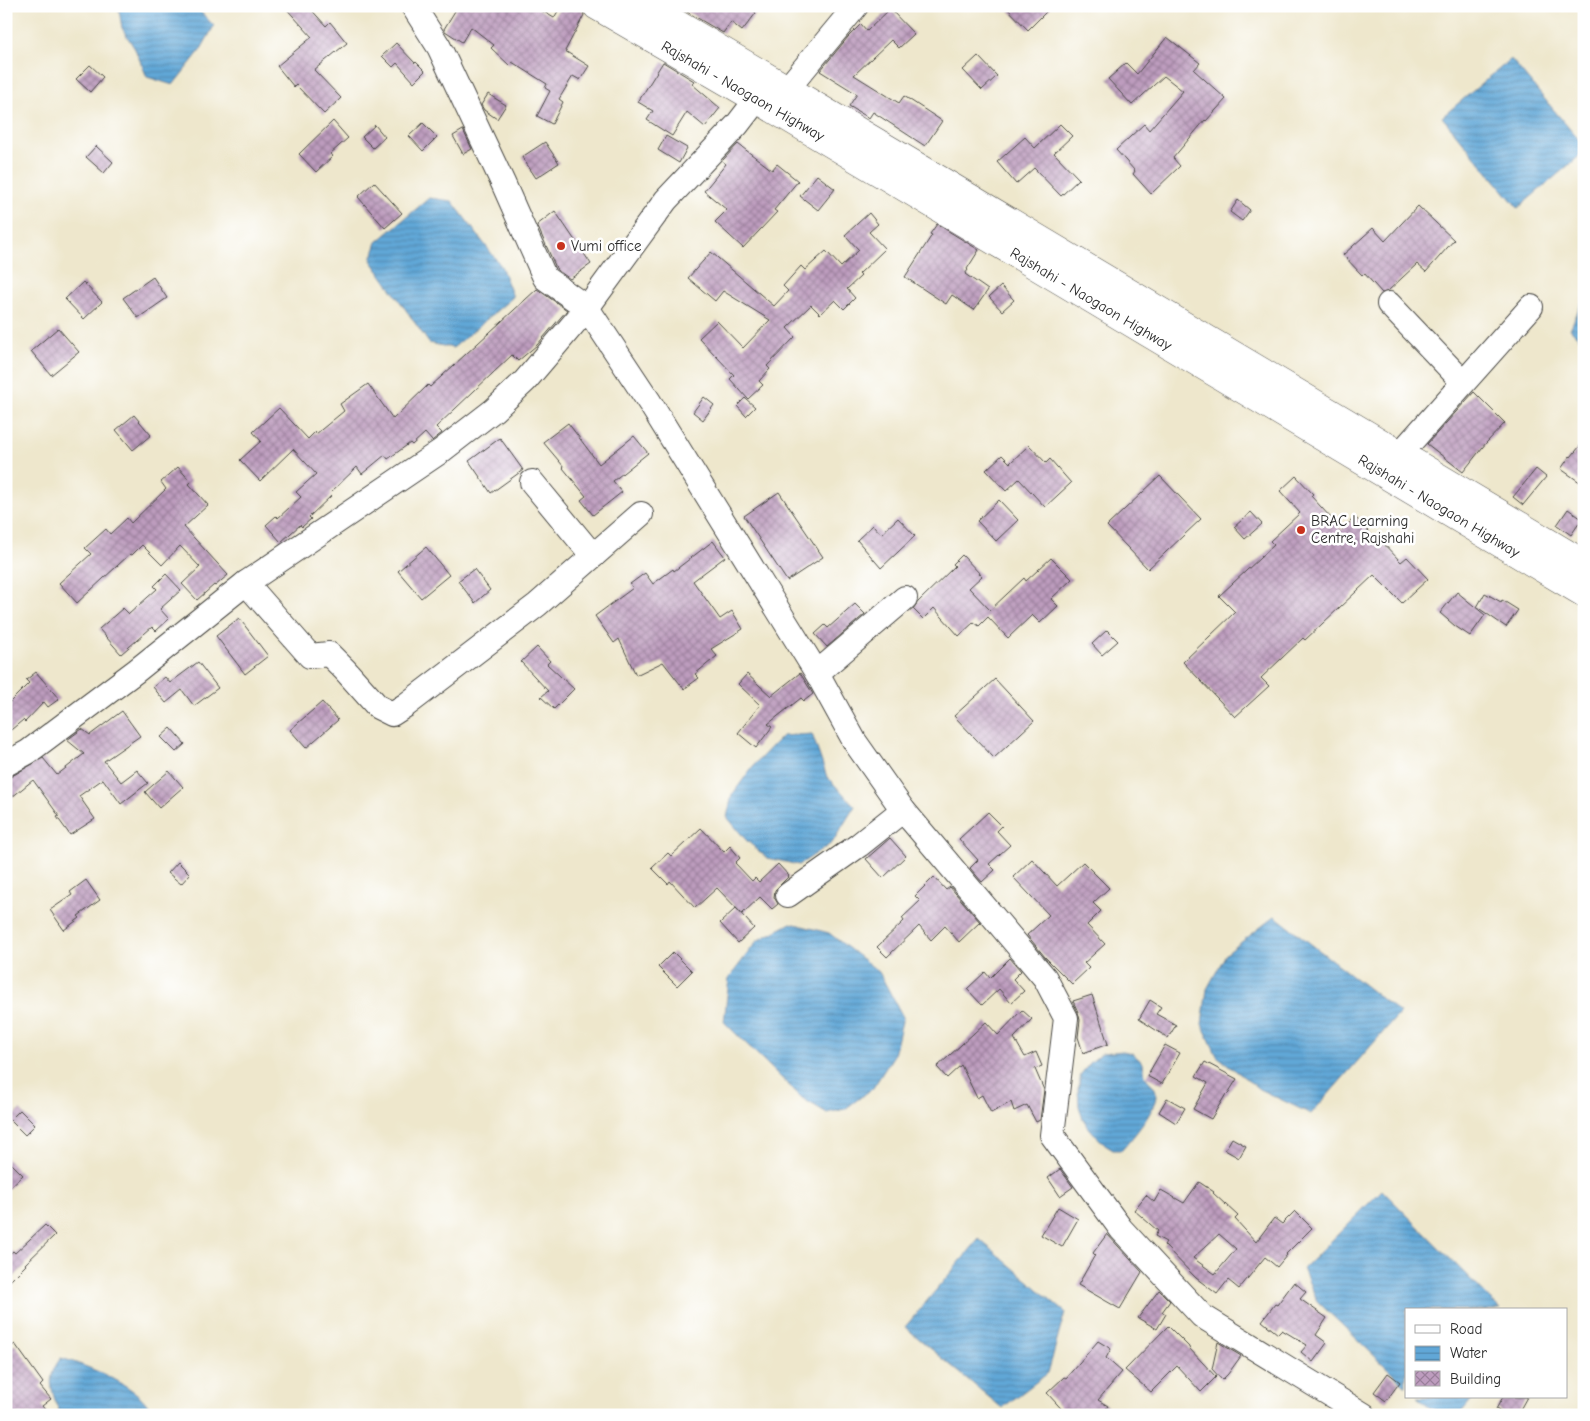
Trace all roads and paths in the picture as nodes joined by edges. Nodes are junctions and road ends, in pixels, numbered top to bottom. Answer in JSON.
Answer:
{"nodes":[{"id":1,"x":413,"y":6,"type":"edge"},
{"id":2,"x":646,"y":6,"type":"edge"},
{"id":3,"x":856,"y":6,"type":"edge"},
{"id":4,"x":609,"y":9,"type":"edge"},
{"id":5,"x":787,"y":89,"type":"junction"},
{"id":6,"x":757,"y":99,"type":"junction"},
{"id":7,"x":906,"y":174,"type":"junction"},
{"id":8,"x":1389,"y":304,"type":"dead end"},
{"id":9,"x":1531,"y":307,"type":"dead end"},
{"id":10,"x":587,"y":308,"type":"junction"},
{"id":11,"x":1463,"y":382,"type":"junction"},
{"id":12,"x":1400,"y":454,"type":"junction"},
{"id":13,"x":532,"y":482,"type":"dead end"},
{"id":14,"x":642,"y":514,"type":"dead end"},
{"id":15,"x":593,"y":556,"type":"junction"},
{"id":16,"x":1584,"y":564,"type":"edge"},
{"id":17,"x":246,"y":583,"type":"junction"},
{"id":18,"x":1584,"y":593,"type":"edge"},
{"id":19,"x":904,"y":598,"type":"dead end"},
{"id":20,"x":818,"y":673,"type":"junction"},
{"id":21,"x":6,"y":764,"type":"edge"},
{"id":22,"x":903,"y":810,"type":"junction"},
{"id":23,"x":788,"y":895,"type":"dead end"},
{"id":24,"x":1364,"y":1415,"type":"edge"}],
"edges":[{"from":1,"to":10,"type":"street"},
{"from":2,"to":5,"type":"main road","name":"Rajshahi - Naogaon Highway"},
{"from":3,"to":5,"type":"street"},
{"from":4,"to":6,"type":"main road","name":"Rajshahi - Naogaon Highway"},
{"from":5,"to":7,"type":"main road","name":"Rajshahi - Naogaon Highway"},
{"from":6,"to":7,"type":"main road","name":"Rajshahi - Naogaon Highway"},
{"from":6,"to":10,"type":"street"},
{"from":7,"to":12,"type":"main road","name":"Rajshahi - Naogaon Highway"},
{"from":7,"to":18,"type":"main road","name":"Rajshahi - Naogaon Highway"},
{"from":8,"to":11,"type":"street"},
{"from":9,"to":11,"type":"street"},
{"from":10,"to":17,"type":"street"},
{"from":10,"to":20,"type":"street"},
{"from":11,"to":12,"type":"street"},
{"from":12,"to":16,"type":"main road","name":"Rajshahi - Naogaon Highway"},
{"from":13,"to":15,"type":"street"},
{"from":14,"to":15,"type":"street"},
{"from":15,"to":17,"type":"street"},
{"from":17,"to":21,"type":"street"},
{"from":19,"to":20,"type":"street"},
{"from":20,"to":22,"type":"street"},
{"from":22,"to":23,"type":"street"},
{"from":22,"to":24,"type":"street"}]}
